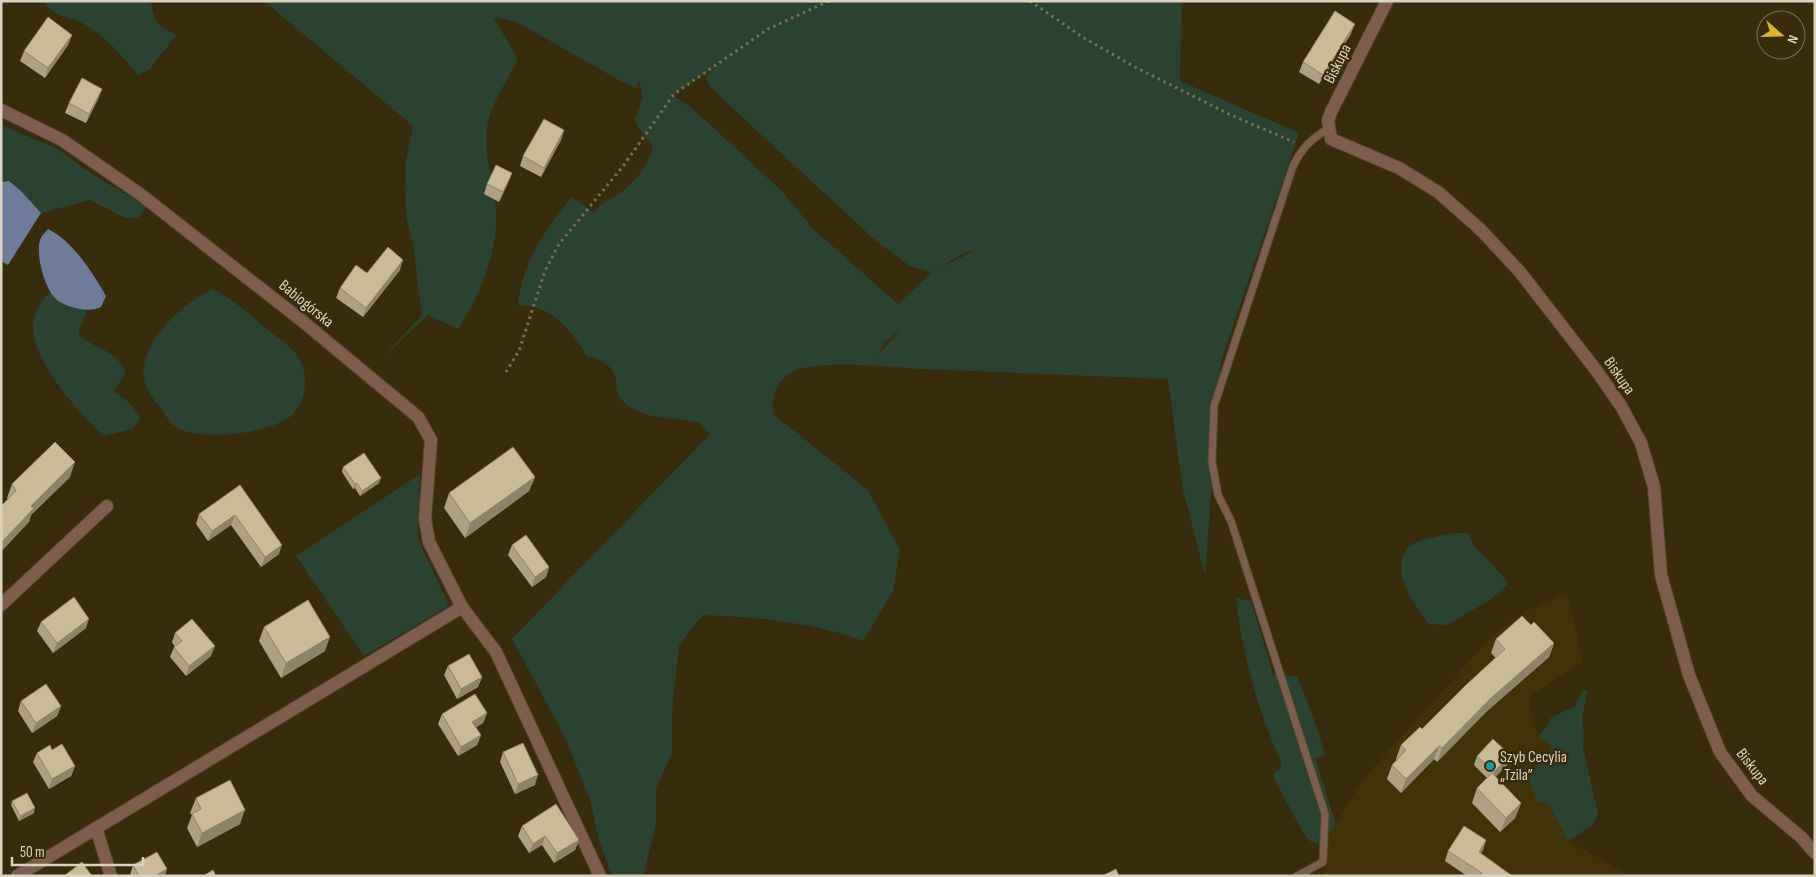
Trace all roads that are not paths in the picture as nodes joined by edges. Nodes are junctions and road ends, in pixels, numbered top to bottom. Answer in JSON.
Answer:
{"nodes":[{"id":1,"x":1387,"y":1,"type":"edge"},
{"id":2,"x":1,"y":110,"type":"edge"},
{"id":3,"x":1328,"y":129,"type":"junction"},
{"id":4,"x":107,"y":506,"type":"dead end"},
{"id":5,"x":1,"y":605,"type":"edge"},
{"id":6,"x":462,"y":607,"type":"junction"},
{"id":7,"x":96,"y":828,"type":"junction"},
{"id":8,"x":1815,"y":853,"type":"edge"},
{"id":9,"x":17,"y":876,"type":"edge"},
{"id":10,"x":111,"y":876,"type":"edge"},
{"id":11,"x":600,"y":876,"type":"edge"},
{"id":12,"x":1297,"y":876,"type":"edge"}],
"edges":[{"from":1,"to":3,"type":"street","name":"Biskupa"},
{"from":2,"to":6,"type":"street","name":"Babiogórska"},
{"from":3,"to":8,"type":"street","name":"Biskupa"},
{"from":3,"to":12,"type":"lane"},
{"from":4,"to":5,"type":"street"},
{"from":6,"to":7,"type":"street"},
{"from":6,"to":11,"type":"street","name":"Babiogórska"},
{"from":7,"to":9,"type":"street"},
{"from":7,"to":10,"type":"street"}]}
